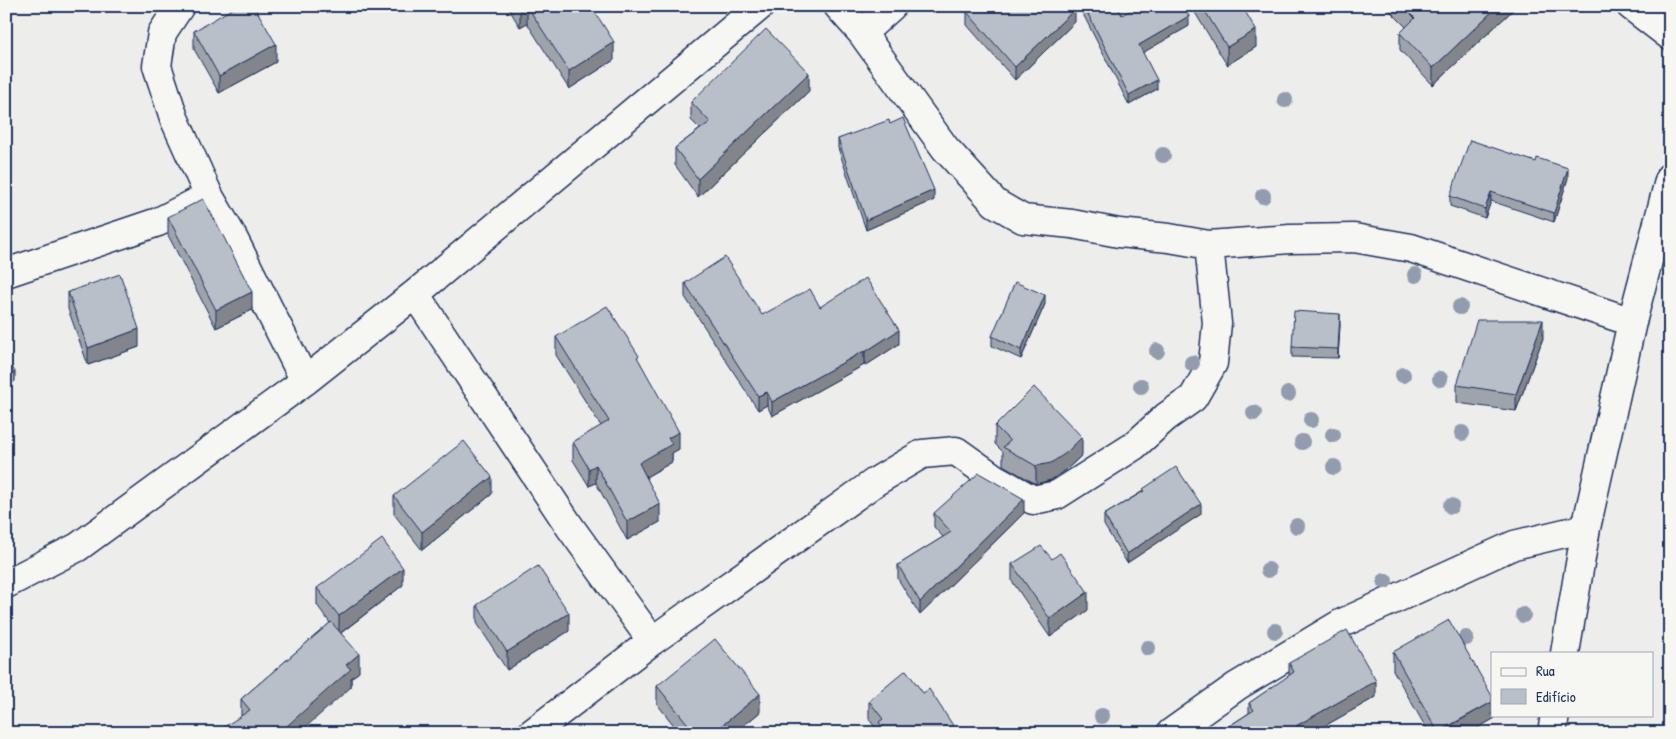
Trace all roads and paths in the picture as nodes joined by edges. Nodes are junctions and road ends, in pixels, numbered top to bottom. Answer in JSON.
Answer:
{"nodes":[{"id":1,"x":180,"y":6,"type":"edge"},
{"id":2,"x":760,"y":6,"type":"edge"},
{"id":3,"x":838,"y":6,"type":"edge"},
{"id":4,"x":892,"y":6,"type":"edge"},
{"id":5,"x":1631,"y":6,"type":"edge"},
{"id":6,"x":862,"y":34,"type":"junction"},
{"id":7,"x":1670,"y":36,"type":"edge"},
{"id":8,"x":1670,"y":177,"type":"edge"},
{"id":9,"x":209,"y":196,"type":"junction"},
{"id":10,"x":1209,"y":245,"type":"junction"},
{"id":11,"x":6,"y":273,"type":"edge"},
{"id":12,"x":415,"y":294,"type":"junction"},
{"id":13,"x":1632,"y":322,"type":"junction"},
{"id":14,"x":305,"y":381,"type":"junction"},
{"id":15,"x":1586,"y":528,"type":"junction"},
{"id":16,"x":6,"y":584,"type":"edge"},
{"id":17,"x":652,"y":640,"type":"junction"},
{"id":18,"x":1565,"y":652,"type":"edge"},
{"id":19,"x":1555,"y":716,"type":"edge"},
{"id":20,"x":532,"y":733,"type":"edge"},
{"id":21,"x":1171,"y":733,"type":"edge"},
{"id":22,"x":1552,"y":733,"type":"edge"}],
"edges":[{"from":1,"to":9,"type":"street"},
{"from":2,"to":12,"type":"street"},
{"from":3,"to":6,"type":"street"},
{"from":4,"to":6,"type":"street"},
{"from":5,"to":7,"type":"street"},
{"from":6,"to":10,"type":"street"},
{"from":8,"to":13,"type":"street"},
{"from":9,"to":11,"type":"street"},
{"from":9,"to":14,"type":"street"},
{"from":10,"to":13,"type":"street"},
{"from":10,"to":17,"type":"street"},
{"from":12,"to":14,"type":"street"},
{"from":12,"to":17,"type":"street"},
{"from":13,"to":15,"type":"street"},
{"from":14,"to":16,"type":"street"},
{"from":15,"to":18,"type":"street"},
{"from":15,"to":21,"type":"street"},
{"from":17,"to":20,"type":"street"},
{"from":19,"to":22,"type":"street"}]}
